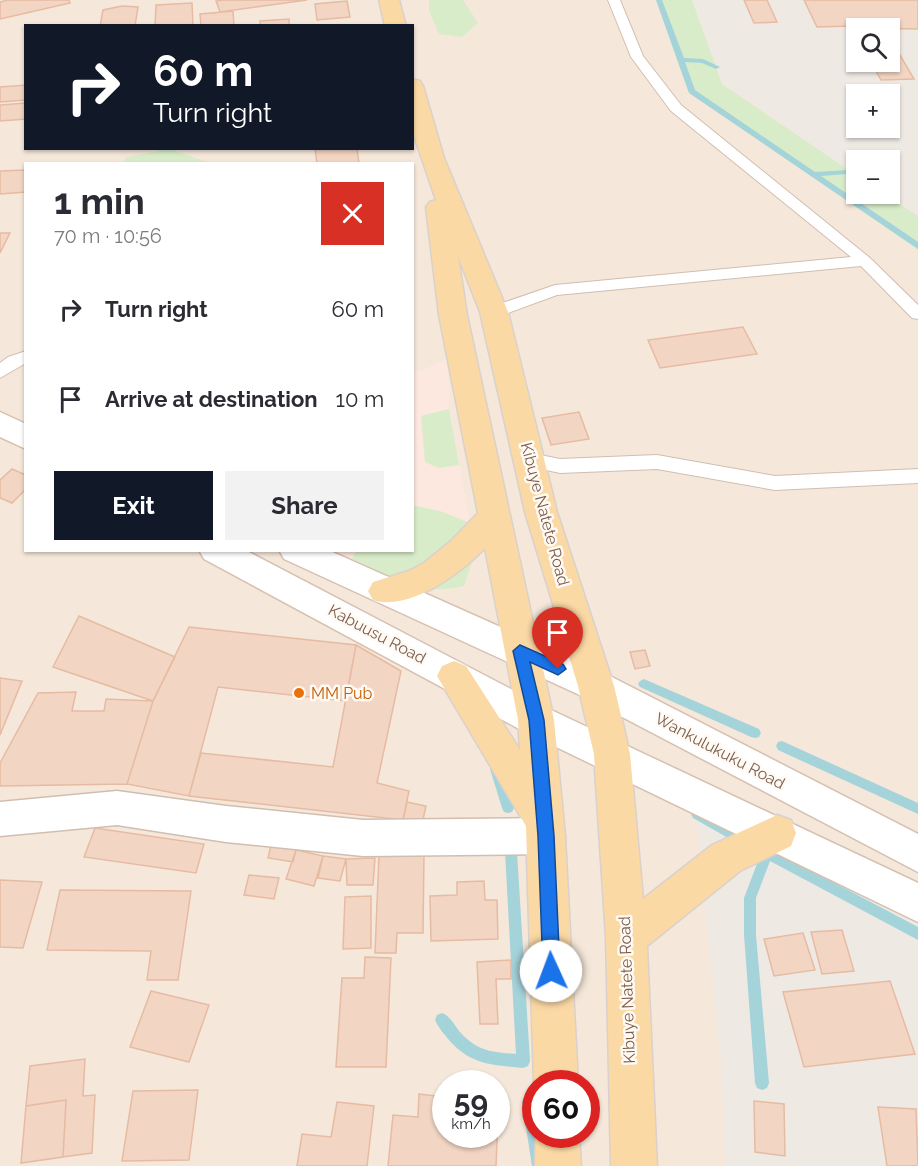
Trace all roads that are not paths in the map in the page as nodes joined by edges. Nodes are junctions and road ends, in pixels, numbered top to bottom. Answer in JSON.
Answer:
{"nodes":[{"id":1,"x":389,"y":0,"type":"edge"},
{"id":2,"x":614,"y":0,"type":"edge"},
{"id":3,"x":395,"y":24,"type":"edge"},
{"id":4,"x":414,"y":93,"type":"edge"},
{"id":5,"x":432,"y":158,"type":"junction"},
{"id":6,"x":865,"y":261,"type":"junction"},
{"id":7,"x":494,"y":312,"type":"junction"},
{"id":8,"x":918,"y":314,"type":"edge"},
{"id":9,"x":24,"y":358,"type":"edge"},
{"id":10,"x":0,"y":372,"type":"edge"},
{"id":11,"x":0,"y":423,"type":"edge"},
{"id":12,"x":24,"y":437,"type":"edge"},
{"id":13,"x":530,"y":460,"type":"junction"},
{"id":14,"x":918,"y":476,"type":"edge"},
{"id":15,"x":494,"y":516,"type":"junction"},
{"id":16,"x":219,"y":552,"type":"edge"},
{"id":17,"x":299,"y":552,"type":"edge"},
{"id":18,"x":385,"y":591,"type":"junction"},
{"id":19,"x":520,"y":651,"type":"junction"},
{"id":20,"x":454,"y":676,"type":"junction"},
{"id":21,"x":596,"y":686,"type":"junction"},
{"id":22,"x":536,"y":720,"type":"junction"},
{"id":23,"x":612,"y":754,"type":"junction"},
{"id":24,"x":0,"y":819,"type":"edge"},
{"id":25,"x":544,"y":828,"type":"junction"},
{"id":26,"x":777,"y":833,"type":"junction"},
{"id":27,"x":918,"y":854,"type":"edge"},
{"id":28,"x":918,"y":903,"type":"edge"},
{"id":29,"x":626,"y":937,"type":"junction"},
{"id":30,"x":555,"y":1070,"type":"edge"},
{"id":31,"x":557,"y":1148,"type":"edge"},
{"id":32,"x":558,"y":1166,"type":"edge"},
{"id":33,"x":634,"y":1166,"type":"edge"}],
"edges":[{"from":1,"to":3,"type":"main road"},
{"from":2,"to":6,"type":"lane"},
{"from":4,"to":5,"type":"main road","name":"Kibuye Natete Road"},
{"from":5,"to":7,"type":"main road","name":"Kibuye Natete Road"},
{"from":5,"to":15,"type":"main road","name":"Kibuye Natete Road"},
{"from":6,"to":7,"type":"lane"},
{"from":6,"to":8,"type":"lane"},
{"from":7,"to":13,"type":"main road","name":"Kibuye Natete Road"},
{"from":9,"to":10,"type":"lane"},
{"from":11,"to":12,"type":"street"},
{"from":13,"to":14,"type":"lane"},
{"from":13,"to":21,"type":"main road","name":"Kibuye Natete Road"},
{"from":15,"to":18,"type":"main road"},
{"from":15,"to":19,"type":"main road","name":"Kibuye Natete Road"},
{"from":16,"to":20,"type":"street","name":"Kabuusu Road"},
{"from":17,"to":18,"type":"street"},
{"from":18,"to":19,"type":"street"},
{"from":19,"to":21,"type":"street","name":"Wankulukuku Road"},
{"from":19,"to":22,"type":"main road","name":"Kibuye Natete Road"},
{"from":20,"to":22,"type":"street","name":"Kabuusu Road"},
{"from":20,"to":25,"type":"main road"},
{"from":21,"to":23,"type":"main road","name":"Kibuye Natete Road"},
{"from":21,"to":27,"type":"street","name":"Wankulukuku Road"},
{"from":22,"to":23,"type":"street"},
{"from":22,"to":25,"type":"main road","name":"Kibuye Natete Road"},
{"from":23,"to":26,"type":"street"},
{"from":23,"to":29,"type":"main road","name":"Kibuye Natete Road"},
{"from":24,"to":25,"type":"street"},
{"from":25,"to":30,"type":"main road","name":"Kibuye Natete Road"},
{"from":26,"to":28,"type":"street"},
{"from":26,"to":29,"type":"main road"},
{"from":29,"to":33,"type":"main road","name":"Kibuye Natete Road"},
{"from":31,"to":32,"type":"main road"}]}
